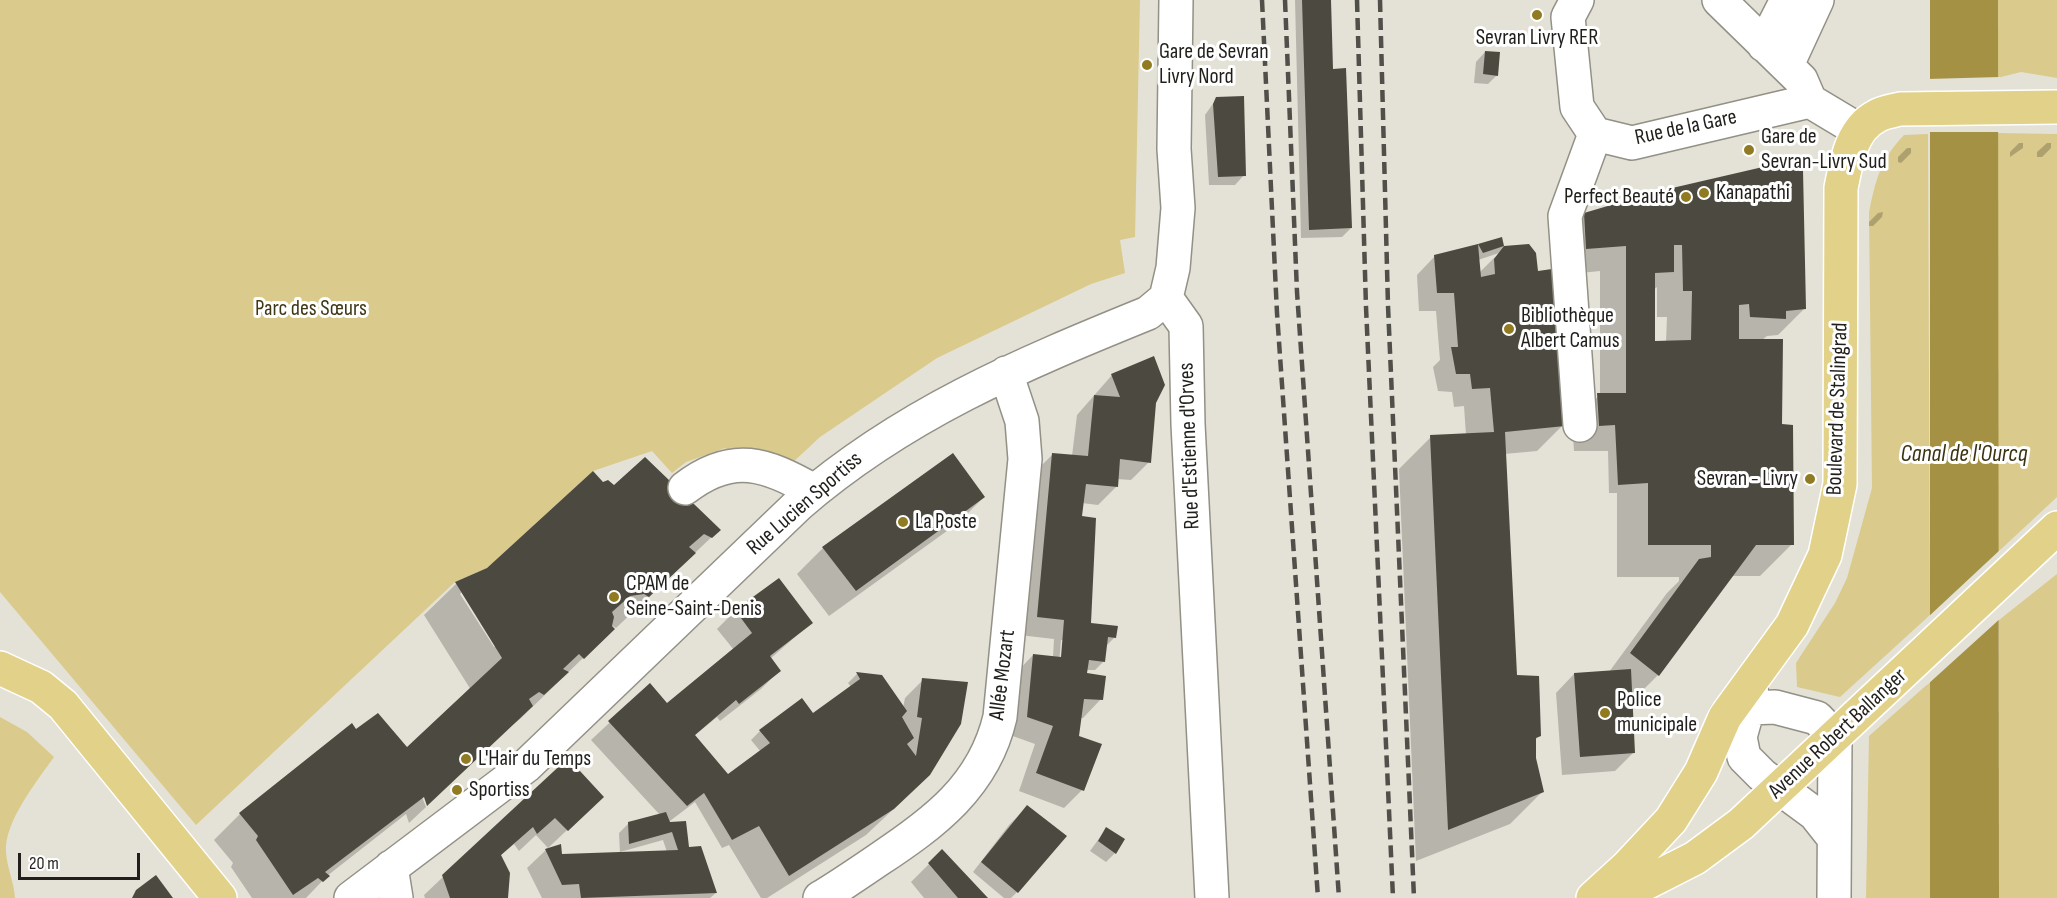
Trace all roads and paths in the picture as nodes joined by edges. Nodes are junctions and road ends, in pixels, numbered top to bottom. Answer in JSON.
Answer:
{"nodes":[{"id":1,"x":1176,"y":0,"type":"edge"},
{"id":2,"x":1577,"y":0,"type":"edge"},
{"id":3,"x":1719,"y":0,"type":"edge"},
{"id":4,"x":1787,"y":0,"type":"edge"},
{"id":5,"x":1817,"y":0,"type":"edge"},
{"id":6,"x":1776,"y":55,"type":"junction"},
{"id":7,"x":1810,"y":101,"type":"junction"},
{"id":8,"x":2048,"y":107,"type":"edge"},
{"id":9,"x":1860,"y":131,"type":"junction"},
{"id":10,"x":1594,"y":134,"type":"junction"},
{"id":11,"x":1166,"y":298,"type":"junction"},
{"id":12,"x":1006,"y":373,"type":"junction"},
{"id":13,"x":1580,"y":425,"type":"dead end"},
{"id":14,"x":685,"y":488,"type":"dead end"},
{"id":15,"x":814,"y":491,"type":"junction"},
{"id":16,"x":2054,"y":531,"type":"edge"},
{"id":17,"x":0,"y":668,"type":"edge"},
{"id":18,"x":1737,"y":712,"type":"junction"},
{"id":19,"x":1835,"y":737,"type":"junction"},
{"id":20,"x":1781,"y":788,"type":"junction"},
{"id":21,"x":1834,"y":838,"type":"junction"},
{"id":22,"x":394,"y":883,"type":"edge"},
{"id":23,"x":220,"y":898,"type":"edge"},
{"id":24,"x":351,"y":898,"type":"edge"},
{"id":25,"x":820,"y":898,"type":"edge"},
{"id":26,"x":1212,"y":898,"type":"edge"},
{"id":27,"x":1592,"y":898,"type":"edge"},
{"id":28,"x":1834,"y":898,"type":"edge"}],
"edges":[{"from":1,"to":11,"type":"street"},
{"from":2,"to":10,"type":"street"},
{"from":3,"to":6,"type":"street"},
{"from":4,"to":6,"type":"street"},
{"from":5,"to":6,"type":"street"},
{"from":6,"to":7,"type":"street"},
{"from":7,"to":9,"type":"street"},
{"from":7,"to":10,"type":"street","name":"Rue de la Gare"},
{"from":8,"to":9,"type":"main road"},
{"from":9,"to":18,"type":"main road","name":"Boulevard de Stalingrad"},
{"from":10,"to":13,"type":"street"},
{"from":11,"to":12,"type":"street","name":"Rue Lucien Sportiss"},
{"from":11,"to":26,"type":"street","name":"Rue d'Estienne d'Orves"},
{"from":12,"to":15,"type":"street","name":"Rue Lucien Sportiss"},
{"from":12,"to":25,"type":"street","name":"Allée Mozart"},
{"from":14,"to":15,"type":"street"},
{"from":15,"to":22,"type":"street","name":"Rue Lucien Sportiss"},
{"from":16,"to":19,"type":"main road","name":"Avenue Robert Ballanger"},
{"from":17,"to":23,"type":"main road"},
{"from":18,"to":19,"type":"street"},
{"from":18,"to":20,"type":"street","name":"Boulevard de Stalingrad"},
{"from":18,"to":27,"type":"main road","name":"Boulevard de Stalingrad"},
{"from":19,"to":20,"type":"main road","name":"Avenue Robert Ballanger"},
{"from":19,"to":21,"type":"street"},
{"from":20,"to":21,"type":"street","name":"Boulevard de Stalingrad"},
{"from":20,"to":27,"type":"main road","name":"Avenue Robert Ballanger"},
{"from":21,"to":28,"type":"street"},
{"from":22,"to":24,"type":"street","name":"Rue Lucien Sportiss"}]}
